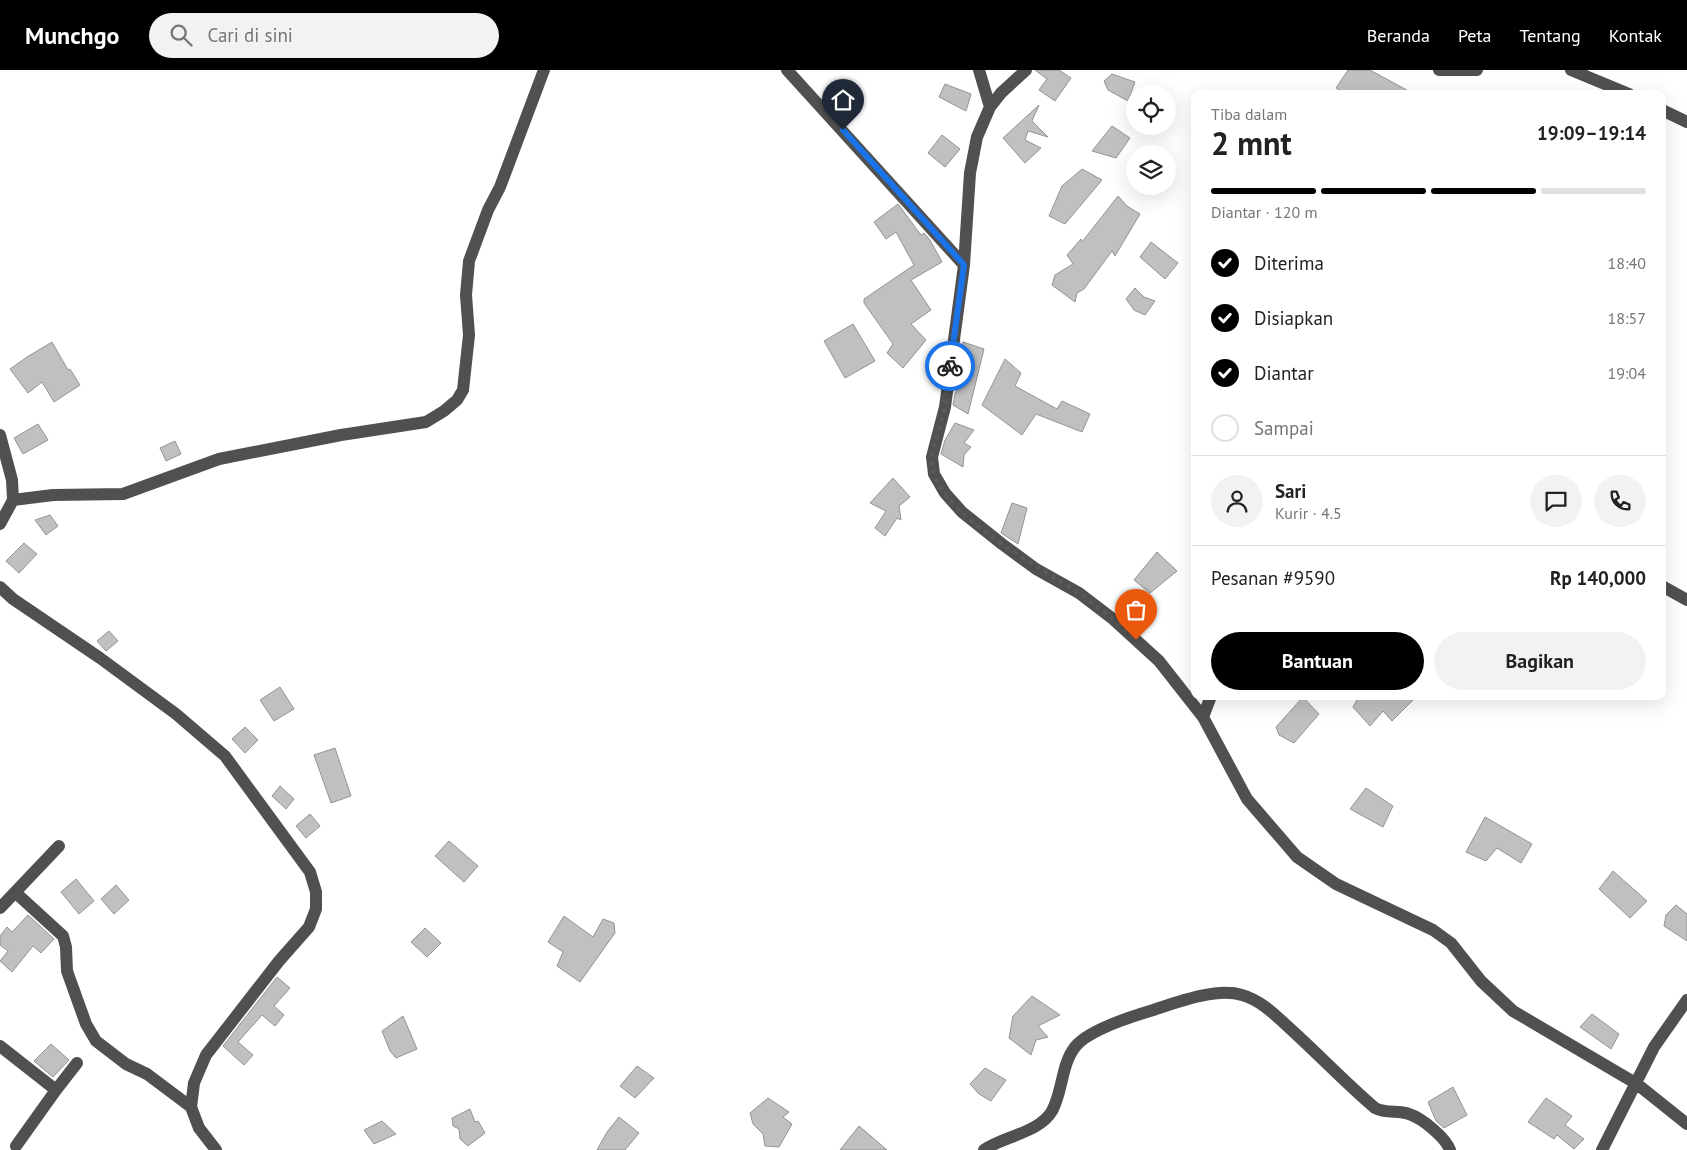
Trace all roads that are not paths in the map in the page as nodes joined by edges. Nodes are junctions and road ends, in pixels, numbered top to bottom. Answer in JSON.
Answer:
{"nodes":[{"id":1,"x":544,"y":70,"type":"edge"},
{"id":2,"x":786,"y":70,"type":"edge"},
{"id":3,"x":979,"y":70,"type":"edge"},
{"id":4,"x":1026,"y":70,"type":"edge"},
{"id":5,"x":1439,"y":70,"type":"edge"},
{"id":6,"x":1477,"y":70,"type":"edge"},
{"id":7,"x":1571,"y":70,"type":"edge"},
{"id":8,"x":1619,"y":90,"type":"edge"},
{"id":9,"x":990,"y":107,"type":"junction"},
{"id":10,"x":1666,"y":112,"type":"edge"},
{"id":11,"x":1687,"y":122,"type":"edge"},
{"id":12,"x":964,"y":265,"type":"junction"},
{"id":13,"x":0,"y":435,"type":"edge"},
{"id":14,"x":13,"y":500,"type":"junction"},
{"id":15,"x":0,"y":524,"type":"edge"},
{"id":16,"x":0,"y":587,"type":"edge"},
{"id":17,"x":1666,"y":588,"type":"edge"},
{"id":18,"x":1687,"y":600,"type":"edge"},
{"id":19,"x":1209,"y":700,"type":"edge"},
{"id":20,"x":1203,"y":717,"type":"junction"},
{"id":21,"x":59,"y":846,"type":"dead end"},
{"id":22,"x":16,"y":893,"type":"junction"},
{"id":23,"x":0,"y":908,"type":"edge"},
{"id":24,"x":1687,"y":1000,"type":"edge"},
{"id":25,"x":0,"y":1046,"type":"edge"},
{"id":26,"x":77,"y":1064,"type":"dead end"},
{"id":27,"x":1637,"y":1084,"type":"junction"},
{"id":28,"x":56,"y":1090,"type":"junction"},
{"id":29,"x":191,"y":1107,"type":"junction"},
{"id":30,"x":1687,"y":1124,"type":"edge"},
{"id":31,"x":16,"y":1146,"type":"dead end"},
{"id":32,"x":216,"y":1150,"type":"edge"},
{"id":33,"x":984,"y":1150,"type":"edge"},
{"id":34,"x":1450,"y":1150,"type":"edge"},
{"id":35,"x":1602,"y":1150,"type":"edge"}],
"edges":[{"from":1,"to":14,"type":"street"},
{"from":2,"to":12,"type":"street"},
{"from":3,"to":9,"type":"street"},
{"from":4,"to":9,"type":"street"},
{"from":5,"to":6,"type":"street"},
{"from":7,"to":8,"type":"street"},
{"from":9,"to":12,"type":"street"},
{"from":10,"to":11,"type":"street"},
{"from":12,"to":20,"type":"street"},
{"from":13,"to":14,"type":"street"},
{"from":14,"to":15,"type":"street"},
{"from":16,"to":29,"type":"street"},
{"from":17,"to":18,"type":"street"},
{"from":19,"to":20,"type":"street"},
{"from":20,"to":27,"type":"street"},
{"from":21,"to":22,"type":"street"},
{"from":22,"to":23,"type":"street"},
{"from":22,"to":29,"type":"street"},
{"from":24,"to":27,"type":"street"},
{"from":25,"to":28,"type":"street"},
{"from":26,"to":28,"type":"street"},
{"from":27,"to":30,"type":"street"},
{"from":27,"to":35,"type":"street"},
{"from":28,"to":31,"type":"street"},
{"from":29,"to":32,"type":"street"},
{"from":33,"to":34,"type":"street"}]}
